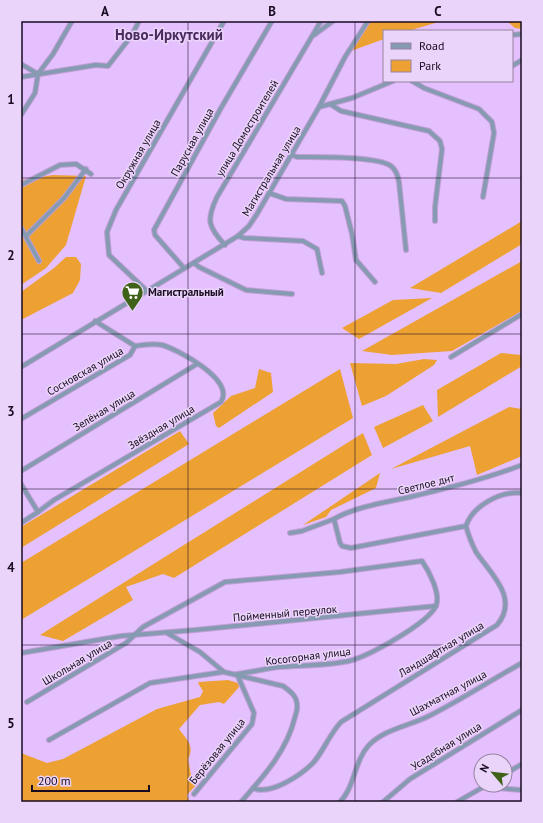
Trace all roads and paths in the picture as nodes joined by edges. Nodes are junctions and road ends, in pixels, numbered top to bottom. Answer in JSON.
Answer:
{"nodes":[{"id":1,"x":65,"y":21,"type":"edge"},
{"id":2,"x":138,"y":21,"type":"edge"},
{"id":3,"x":224,"y":21,"type":"edge"},
{"id":4,"x":272,"y":21,"type":"edge"},
{"id":5,"x":321,"y":21,"type":"edge"},
{"id":6,"x":334,"y":21,"type":"edge"},
{"id":7,"x":368,"y":21,"type":"edge"},
{"id":8,"x":71,"y":22,"type":"edge"},
{"id":9,"x":312,"y":37,"type":"junction"},
{"id":10,"x":522,"y":60,"type":"edge"},
{"id":11,"x":21,"y":64,"type":"edge"},
{"id":12,"x":513,"y":65,"type":"edge"},
{"id":13,"x":38,"y":74,"type":"junction"},
{"id":14,"x":21,"y":77,"type":"edge"},
{"id":15,"x":391,"y":82,"type":"edge"},
{"id":16,"x":414,"y":82,"type":"edge"},
{"id":17,"x":330,"y":104,"type":"junction"},
{"id":18,"x":319,"y":107,"type":"junction"},
{"id":19,"x":21,"y":115,"type":"edge"},
{"id":20,"x":292,"y":155,"type":"junction"},
{"id":21,"x":86,"y":169,"type":"junction"},
{"id":22,"x":91,"y":174,"type":"dead end"},
{"id":23,"x":21,"y":185,"type":"edge"},
{"id":24,"x":269,"y":193,"type":"junction"},
{"id":25,"x":483,"y":197,"type":"dead end"},
{"id":26,"x":435,"y":221,"type":"dead end"},
{"id":27,"x":21,"y":228,"type":"edge"},
{"id":28,"x":26,"y":236,"type":"junction"},
{"id":29,"x":238,"y":236,"type":"junction"},
{"id":30,"x":225,"y":245,"type":"junction"},
{"id":31,"x":406,"y":250,"type":"dead end"},
{"id":32,"x":39,"y":261,"type":"dead end"},
{"id":33,"x":194,"y":263,"type":"junction"},
{"id":34,"x":184,"y":268,"type":"junction"},
{"id":35,"x":322,"y":273,"type":"dead end"},
{"id":36,"x":375,"y":282,"type":"dead end"},
{"id":37,"x":147,"y":291,"type":"junction"},
{"id":38,"x":292,"y":294,"type":"dead end"},
{"id":39,"x":522,"y":314,"type":"edge"},
{"id":40,"x":95,"y":322,"type":"junction"},
{"id":41,"x":135,"y":346,"type":"junction"},
{"id":42,"x":451,"y":357,"type":"dead end"},
{"id":43,"x":197,"y":364,"type":"junction"},
{"id":44,"x":21,"y":366,"type":"edge"},
{"id":45,"x":21,"y":419,"type":"edge"},
{"id":46,"x":522,"y":465,"type":"edge"},
{"id":47,"x":21,"y":470,"type":"edge"},
{"id":48,"x":21,"y":484,"type":"edge"},
{"id":49,"x":522,"y":493,"type":"edge"},
{"id":50,"x":38,"y":512,"type":"junction"},
{"id":51,"x":334,"y":519,"type":"junction"},
{"id":52,"x":21,"y":523,"type":"edge"},
{"id":53,"x":466,"y":526,"type":"junction"},
{"id":54,"x":290,"y":533,"type":"dead end"},
{"id":55,"x":436,"y":606,"type":"junction"},
{"id":56,"x":166,"y":632,"type":"junction"},
{"id":57,"x":135,"y":635,"type":"junction"},
{"id":58,"x":21,"y":653,"type":"edge"},
{"id":59,"x":522,"y":663,"type":"edge"},
{"id":60,"x":224,"y":672,"type":"junction"},
{"id":61,"x":237,"y":674,"type":"junction"},
{"id":62,"x":27,"y":702,"type":"dead end"},
{"id":63,"x":522,"y":710,"type":"edge"},
{"id":64,"x":49,"y":740,"type":"dead end"},
{"id":65,"x":522,"y":764,"type":"edge"},
{"id":66,"x":513,"y":769,"type":"edge"},
{"id":67,"x":253,"y":788,"type":"junction"},
{"id":68,"x":473,"y":793,"type":"edge"},
{"id":69,"x":194,"y":794,"type":"dead end"},
{"id":70,"x":241,"y":802,"type":"edge"},
{"id":71,"x":340,"y":802,"type":"edge"},
{"id":72,"x":383,"y":802,"type":"edge"},
{"id":73,"x":457,"y":802,"type":"edge"}],
"edges":[{"from":1,"to":8,"type":"street"},
{"from":2,"to":13,"type":"street"},
{"from":3,"to":37,"type":"street","name":"Окружная улица"},
{"from":4,"to":34,"type":"street","name":"Парусная улица"},
{"from":5,"to":9,"type":"street","name":"улица Домостроителей"},
{"from":6,"to":9,"type":"street"},
{"from":7,"to":18,"type":"street","name":"Магистральная улица"},
{"from":8,"to":13,"type":"street"},
{"from":9,"to":30,"type":"street","name":"улица Домостроителей"},
{"from":10,"to":12,"type":"street"},
{"from":11,"to":13,"type":"street"},
{"from":13,"to":14,"type":"street"},
{"from":13,"to":19,"type":"street"},
{"from":15,"to":17,"type":"street"},
{"from":16,"to":25,"type":"street"},
{"from":17,"to":18,"type":"street"},
{"from":17,"to":26,"type":"street"},
{"from":18,"to":20,"type":"street","name":"Магистральная улица"},
{"from":20,"to":24,"type":"street","name":"Магистральная улица"},
{"from":20,"to":31,"type":"street"},
{"from":21,"to":22,"type":"street"},
{"from":21,"to":23,"type":"street"},
{"from":21,"to":28,"type":"street"},
{"from":24,"to":29,"type":"street","name":"Магистральная улица"},
{"from":24,"to":36,"type":"street"},
{"from":27,"to":28,"type":"street"},
{"from":28,"to":32,"type":"street"},
{"from":29,"to":30,"type":"street","name":"Магистральная улица"},
{"from":29,"to":35,"type":"street"},
{"from":30,"to":33,"type":"street","name":"Магистральная улица"},
{"from":33,"to":34,"type":"street","name":"Магистральная улица"},
{"from":33,"to":38,"type":"street"},
{"from":34,"to":37,"type":"street","name":"Магистральная улица"},
{"from":37,"to":40,"type":"street","name":"Магистральная улица"},
{"from":39,"to":42,"type":"street"},
{"from":40,"to":41,"type":"street","name":"Сосновская улица"},
{"from":40,"to":44,"type":"street","name":"Магистральная улица"},
{"from":41,"to":43,"type":"street","name":"Звёздная улица"},
{"from":41,"to":45,"type":"street","name":"Сосновская улица"},
{"from":43,"to":47,"type":"street","name":"Зелёная улица"},
{"from":43,"to":50,"type":"street","name":"Звёздная улица"},
{"from":46,"to":51,"type":"street","name":"Светлое днт"},
{"from":48,"to":50,"type":"street"},
{"from":49,"to":53,"type":"street"},
{"from":50,"to":52,"type":"street"},
{"from":51,"to":53,"type":"street"},
{"from":51,"to":54,"type":"street","name":"Светлое днт"},
{"from":53,"to":67,"type":"street","name":"Ландшафтная улица"},
{"from":55,"to":56,"type":"street","name":"Пойменный переулок"},
{"from":55,"to":57,"type":"street","name":"Школьная улица"},
{"from":55,"to":61,"type":"street","name":"Косогорная улица"},
{"from":56,"to":57,"type":"street","name":"Пойменный переулок"},
{"from":56,"to":60,"type":"street"},
{"from":57,"to":58,"type":"street","name":"Пойменный переулок"},
{"from":57,"to":62,"type":"street","name":"Школьная улица"},
{"from":59,"to":71,"type":"street","name":"Шахматная улица"},
{"from":60,"to":61,"type":"street"},
{"from":60,"to":64,"type":"street"},
{"from":61,"to":67,"type":"street"},
{"from":61,"to":69,"type":"street","name":"Берёзовая улица"},
{"from":63,"to":72,"type":"street","name":"Усадебная улица"},
{"from":65,"to":66,"type":"street"},
{"from":67,"to":70,"type":"street"},
{"from":68,"to":73,"type":"street"}]}
